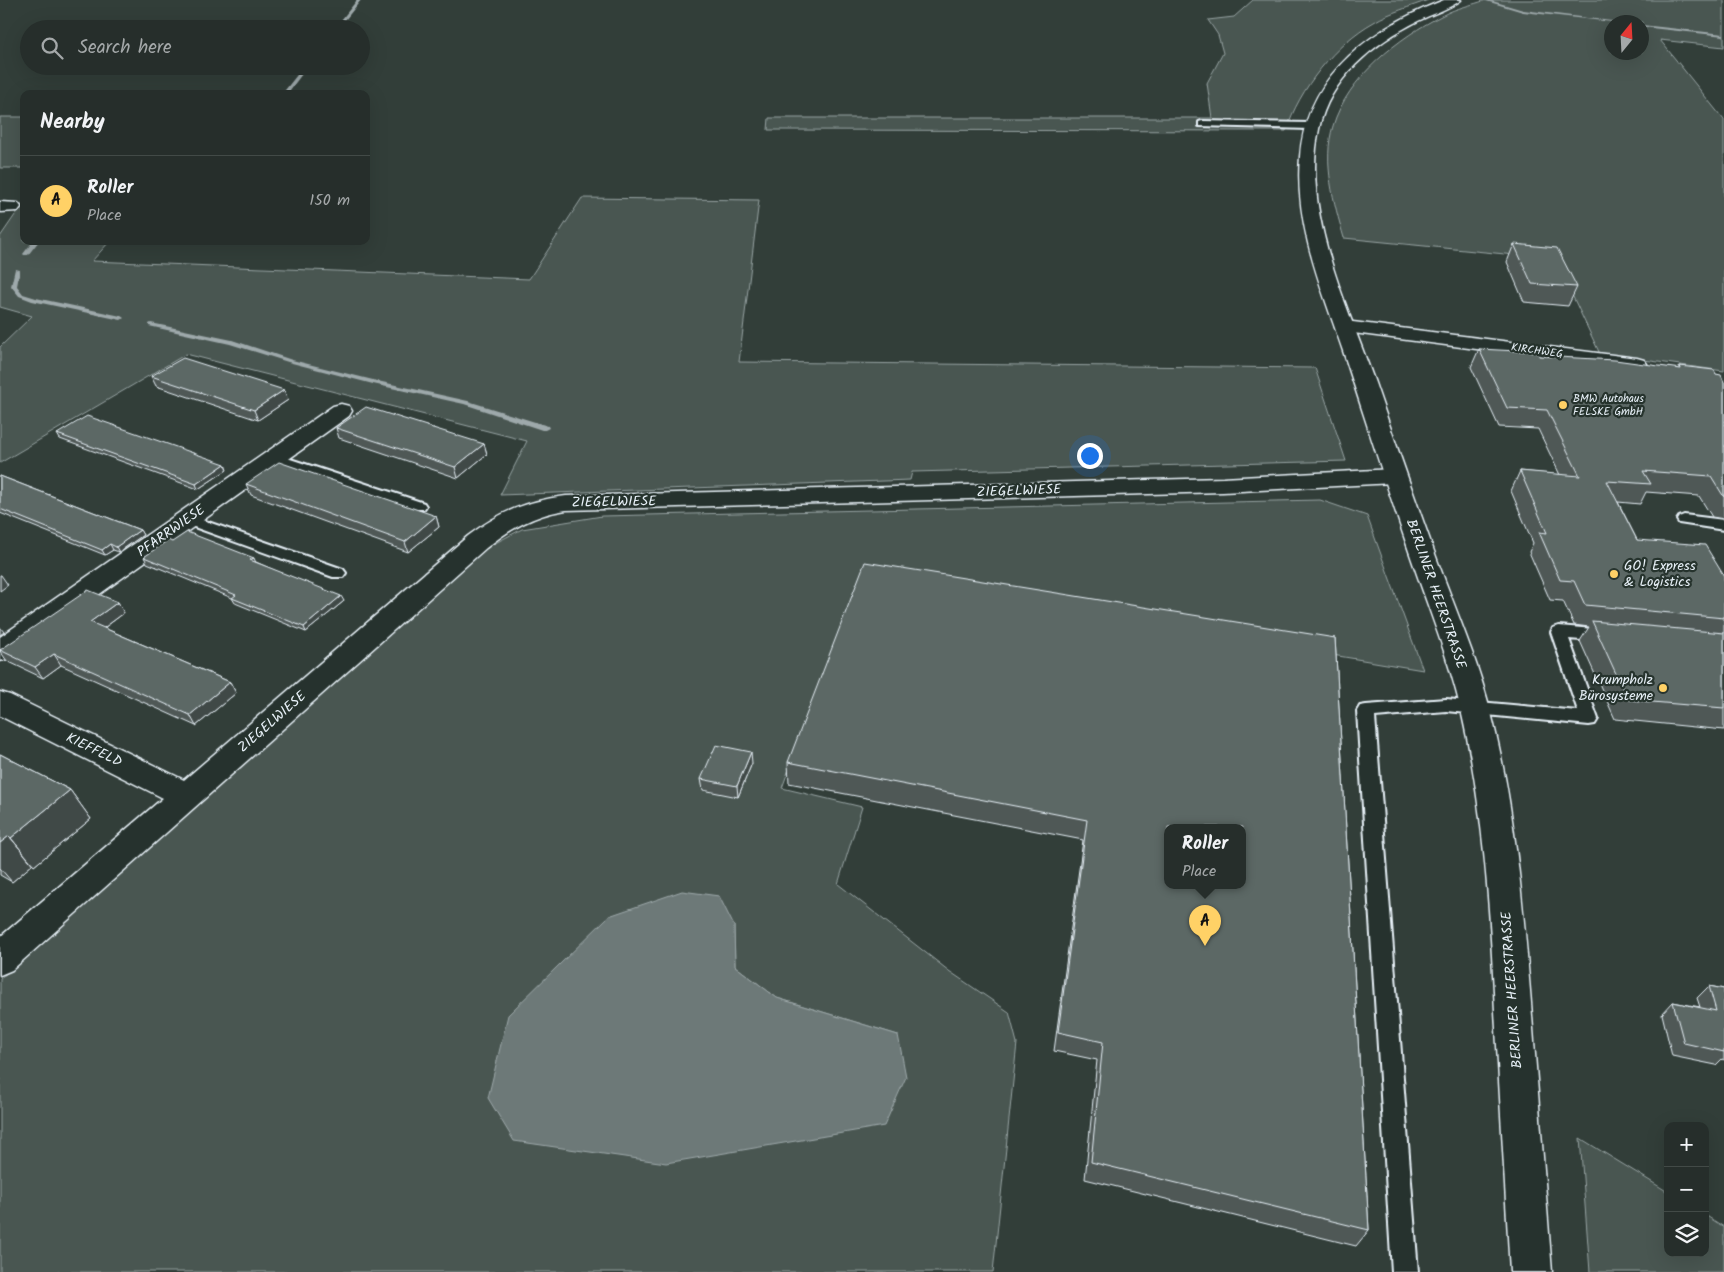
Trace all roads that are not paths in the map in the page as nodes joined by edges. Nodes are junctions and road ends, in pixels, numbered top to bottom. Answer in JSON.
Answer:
{"nodes":[{"id":1,"x":1455,"y":0,"type":"edge"},
{"id":2,"x":1202,"y":124,"type":"dead end"},
{"id":3,"x":1311,"y":126,"type":"junction"},
{"id":4,"x":1346,"y":327,"type":"junction"},
{"id":5,"x":1656,"y":367,"type":"edge"},
{"id":6,"x":341,"y":411,"type":"dead end"},
{"id":7,"x":275,"y":458,"type":"junction"},
{"id":8,"x":1394,"y":476,"type":"junction"},
{"id":9,"x":419,"y":506,"type":"dead end"},
{"id":10,"x":188,"y":520,"type":"junction"},
{"id":11,"x":1684,"y":520,"type":"dead end"},
{"id":12,"x":1724,"y":524,"type":"edge"},
{"id":13,"x":338,"y":573,"type":"dead end"},
{"id":14,"x":1618,"y":637,"type":"edge"},
{"id":15,"x":0,"y":651,"type":"edge"},
{"id":16,"x":0,"y":703,"type":"edge"},
{"id":17,"x":1475,"y":708,"type":"junction"},
{"id":18,"x":188,"y":796,"type":"junction"},
{"id":19,"x":0,"y":959,"type":"edge"},
{"id":20,"x":1405,"y":1272,"type":"edge"},
{"id":21,"x":1531,"y":1272,"type":"edge"}],
"edges":[{"from":1,"to":3,"type":"main road","name":"BERLINER HEERSTRASSE"},
{"from":2,"to":3,"type":"lane"},
{"from":3,"to":4,"type":"main road","name":"BERLINER HEERSTRASSE"},
{"from":4,"to":5,"type":"main road","name":"KIRCHWEG"},
{"from":4,"to":8,"type":"main road","name":"BERLINER HEERSTRASSE"},
{"from":6,"to":7,"type":"main road","name":"PFARRWIESE"},
{"from":7,"to":9,"type":"lane"},
{"from":7,"to":10,"type":"main road","name":"PFARRWIESE"},
{"from":8,"to":17,"type":"main road","name":"BERLINER HEERSTRASSE"},
{"from":8,"to":18,"type":"main road","name":"ZIEGELWIESE"},
{"from":10,"to":13,"type":"lane"},
{"from":10,"to":15,"type":"main road","name":"PFARRWIESE"},
{"from":11,"to":12,"type":"lane"},
{"from":14,"to":17,"type":"lane"},
{"from":16,"to":18,"type":"main road","name":"KIEFFELD"},
{"from":17,"to":20,"type":"lane"},
{"from":17,"to":21,"type":"main road","name":"BERLINER HEERSTRASSE"},
{"from":18,"to":19,"type":"main road","name":"ZIEGELWIESE"}]}
